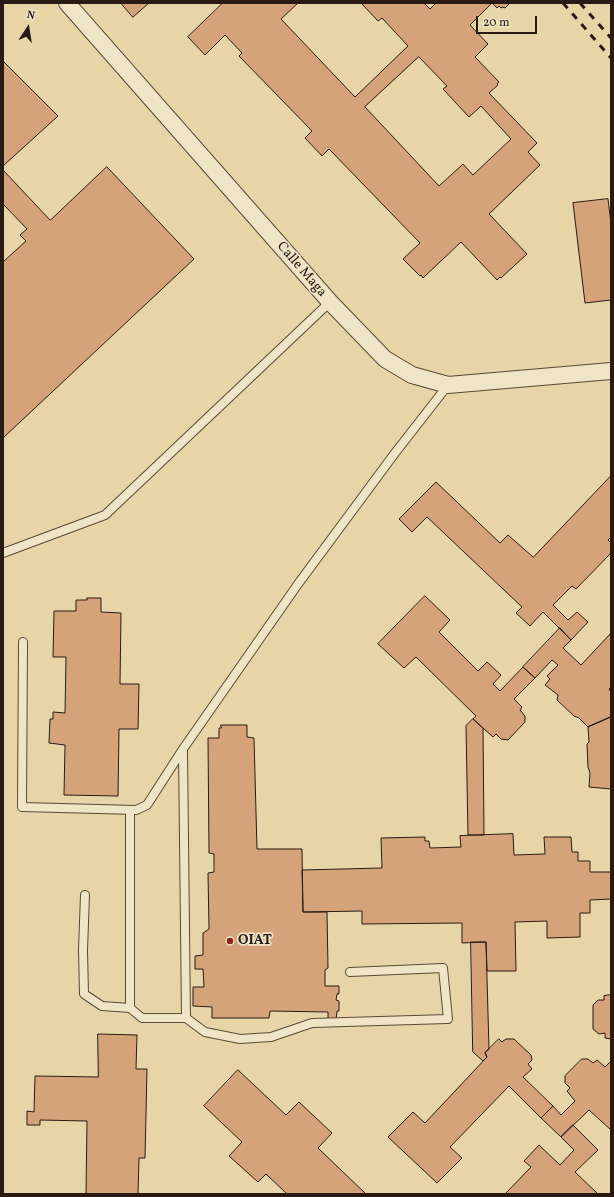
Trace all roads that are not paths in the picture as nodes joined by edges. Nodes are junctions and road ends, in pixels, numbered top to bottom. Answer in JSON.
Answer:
{"nodes":[{"id":1,"x":67,"y":3,"type":"edge"},
{"id":2,"x":330,"y":302,"type":"junction"},
{"id":3,"x":611,"y":371,"type":"edge"},
{"id":4,"x":448,"y":386,"type":"junction"},
{"id":5,"x":3,"y":553,"type":"edge"},
{"id":6,"x":23,"y":642,"type":"dead end"},
{"id":7,"x":183,"y":749,"type":"junction"},
{"id":8,"x":130,"y":810,"type":"junction"},
{"id":9,"x":86,"y":895,"type":"dead end"},
{"id":10,"x":350,"y":972,"type":"dead end"},
{"id":11,"x":130,"y":1008,"type":"junction"},
{"id":12,"x":186,"y":1018,"type":"junction"}],
"edges":[{"from":1,"to":2,"type":"street","name":"Calle Maga"},
{"from":2,"to":4,"type":"street","name":"Calle Maga"},
{"from":2,"to":5,"type":"lane"},
{"from":3,"to":4,"type":"street","name":"Calle Maga"},
{"from":4,"to":7,"type":"lane"},
{"from":6,"to":8,"type":"lane"},
{"from":7,"to":8,"type":"lane"},
{"from":7,"to":12,"type":"lane"},
{"from":8,"to":11,"type":"lane"},
{"from":9,"to":11,"type":"lane"},
{"from":10,"to":12,"type":"lane"},
{"from":11,"to":12,"type":"lane"}]}
